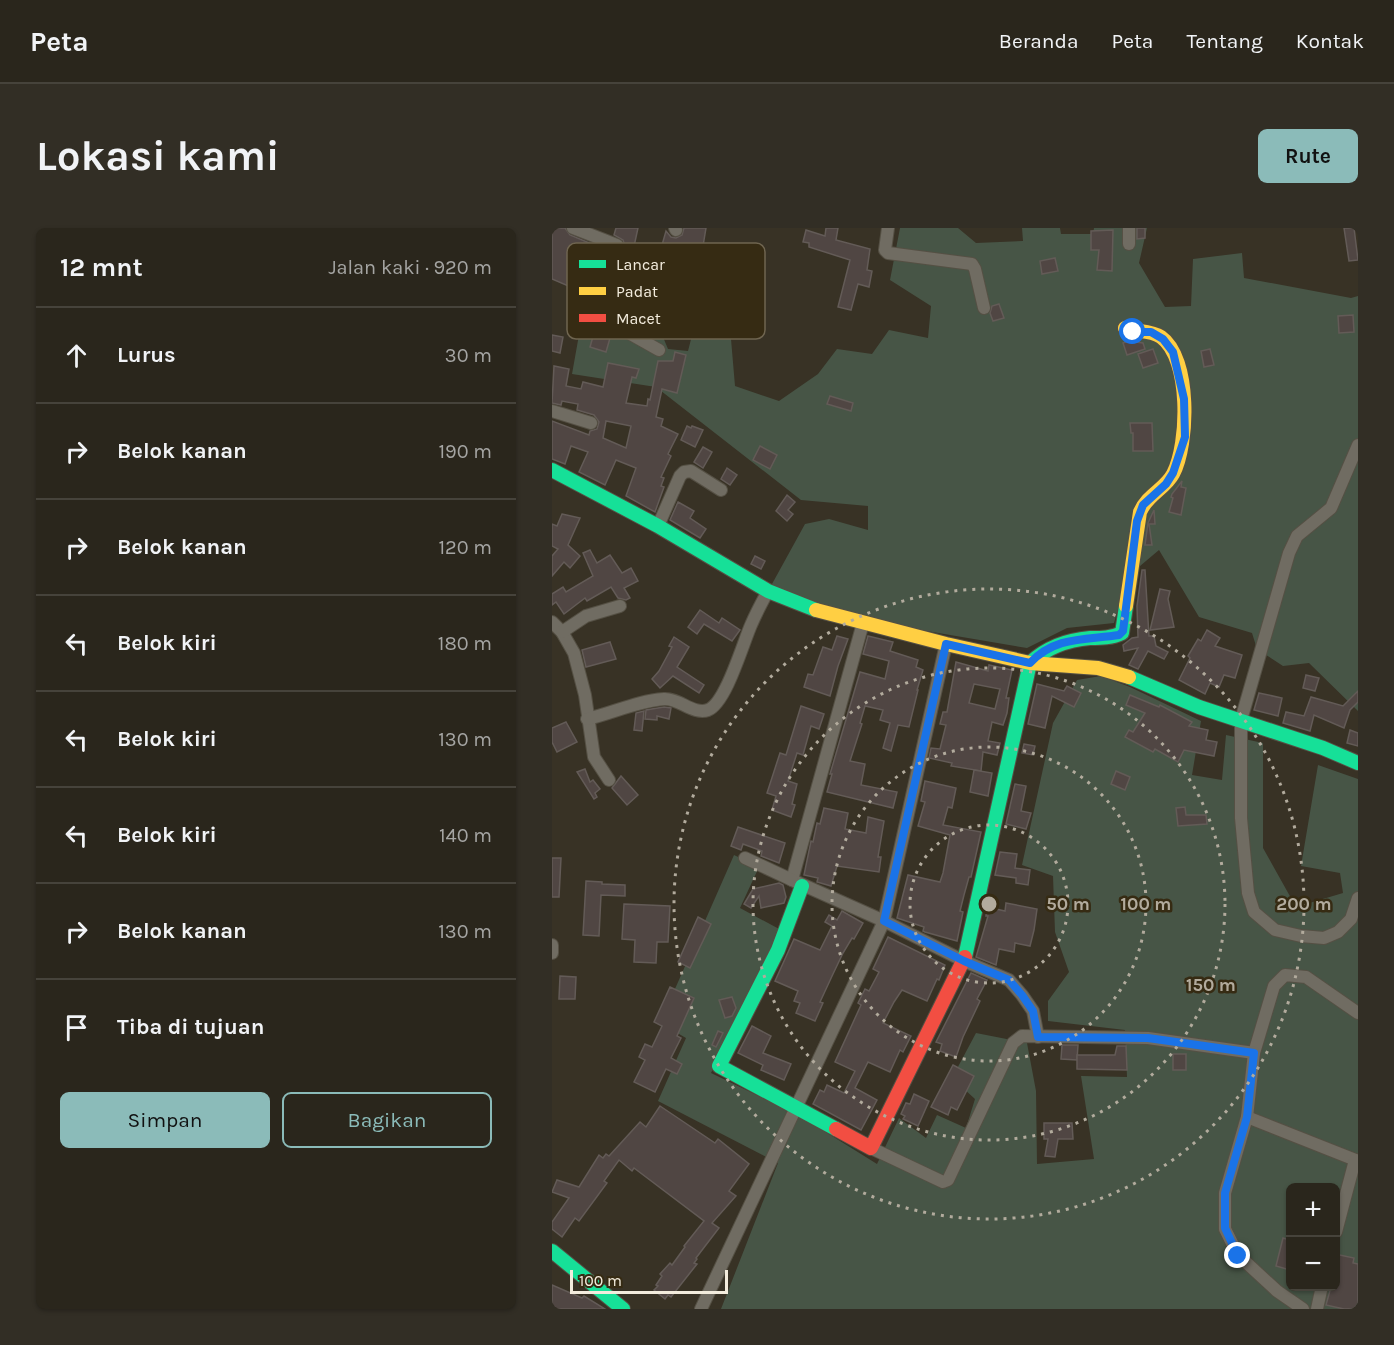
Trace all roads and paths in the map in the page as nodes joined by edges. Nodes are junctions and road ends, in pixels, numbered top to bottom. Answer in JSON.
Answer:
{"nodes":[{"id":1,"x":573,"y":228,"type":"edge"},
{"id":2,"x":888,"y":228,"type":"edge"},
{"id":3,"x":1129,"y":228,"type":"edge"},
{"id":4,"x":612,"y":243,"type":"edge"},
{"id":5,"x":1129,"y":244,"type":"dead end"},
{"id":6,"x":984,"y":308,"type":"dead end"},
{"id":7,"x":1125,"y":328,"type":"dead end"},
{"id":8,"x":639,"y":339,"type":"edge"},
{"id":9,"x":659,"y":350,"type":"dead end"},
{"id":10,"x":552,"y":411,"type":"edge"},
{"id":11,"x":591,"y":423,"type":"dead end"},
{"id":12,"x":1358,"y":445,"type":"edge"},
{"id":13,"x":552,"y":470,"type":"edge"},
{"id":14,"x":721,"y":490,"type":"dead end"},
{"id":15,"x":658,"y":526,"type":"junction"},
{"id":16,"x":768,"y":591,"type":"junction"},
{"id":17,"x":620,"y":606,"type":"dead end"},
{"id":18,"x":552,"y":622,"type":"edge"},
{"id":19,"x":863,"y":623,"type":"junction"},
{"id":20,"x":562,"y":632,"type":"junction"},
{"id":21,"x":946,"y":644,"type":"junction"},
{"id":22,"x":1030,"y":663,"type":"junction"},
{"id":23,"x":587,"y":719,"type":"junction"},
{"id":24,"x":1240,"y":720,"type":"junction"},
{"id":25,"x":1358,"y":763,"type":"edge"},
{"id":26,"x":609,"y":780,"type":"dead end"},
{"id":27,"x":745,"y":858,"type":"dead end"},
{"id":28,"x":797,"y":883,"type":"junction"},
{"id":29,"x":1358,"y":897,"type":"edge"},
{"id":30,"x":884,"y":921,"type":"junction"},
{"id":31,"x":552,"y":945,"type":"edge"},
{"id":32,"x":552,"y":953,"type":"edge"},
{"id":33,"x":964,"y":961,"type":"junction"},
{"id":34,"x":1358,"y":1012,"type":"edge"},
{"id":35,"x":1038,"y":1037,"type":"junction"},
{"id":36,"x":1254,"y":1053,"type":"junction"},
{"id":37,"x":797,"y":1109,"type":"junction"},
{"id":38,"x":1247,"y":1117,"type":"junction"},
{"id":39,"x":871,"y":1148,"type":"junction"},
{"id":40,"x":1357,"y":1160,"type":"edge"},
{"id":41,"x":1340,"y":1216,"type":"edge"},
{"id":42,"x":552,"y":1251,"type":"edge"},
{"id":43,"x":1321,"y":1291,"type":"edge"},
{"id":44,"x":623,"y":1309,"type":"edge"},
{"id":45,"x":701,"y":1309,"type":"edge"},
{"id":46,"x":1303,"y":1309,"type":"edge"},
{"id":47,"x":1317,"y":1309,"type":"edge"}],
"edges":[{"from":1,"to":4,"type":"street"},
{"from":2,"to":6,"type":"street"},
{"from":3,"to":5,"type":"street"},
{"from":7,"to":22,"type":"street"},
{"from":8,"to":9,"type":"street"},
{"from":10,"to":11,"type":"street"},
{"from":12,"to":24,"type":"street"},
{"from":13,"to":15,"type":"street"},
{"from":14,"to":15,"type":"street"},
{"from":15,"to":16,"type":"street"},
{"from":16,"to":19,"type":"street"},
{"from":16,"to":23,"type":"street"},
{"from":17,"to":20,"type":"street"},
{"from":18,"to":20,"type":"street"},
{"from":19,"to":21,"type":"street"},
{"from":19,"to":28,"type":"street"},
{"from":20,"to":23,"type":"street"},
{"from":21,"to":22,"type":"street"},
{"from":21,"to":30,"type":"street"},
{"from":22,"to":24,"type":"street"},
{"from":22,"to":33,"type":"street"},
{"from":23,"to":26,"type":"street"},
{"from":24,"to":25,"type":"street"},
{"from":24,"to":29,"type":"street"},
{"from":27,"to":28,"type":"street"},
{"from":28,"to":30,"type":"street"},
{"from":28,"to":37,"type":"street"},
{"from":30,"to":33,"type":"street"},
{"from":30,"to":37,"type":"street"},
{"from":31,"to":32,"type":"street"},
{"from":33,"to":35,"type":"street"},
{"from":33,"to":39,"type":"street"},
{"from":34,"to":36,"type":"street"},
{"from":35,"to":36,"type":"street"},
{"from":35,"to":39,"type":"street"},
{"from":36,"to":38,"type":"street"},
{"from":37,"to":39,"type":"street"},
{"from":37,"to":45,"type":"street"},
{"from":38,"to":40,"type":"street"},
{"from":38,"to":46,"type":"street"},
{"from":40,"to":41,"type":"street"},
{"from":42,"to":44,"type":"street"},
{"from":43,"to":47,"type":"street"}]}
